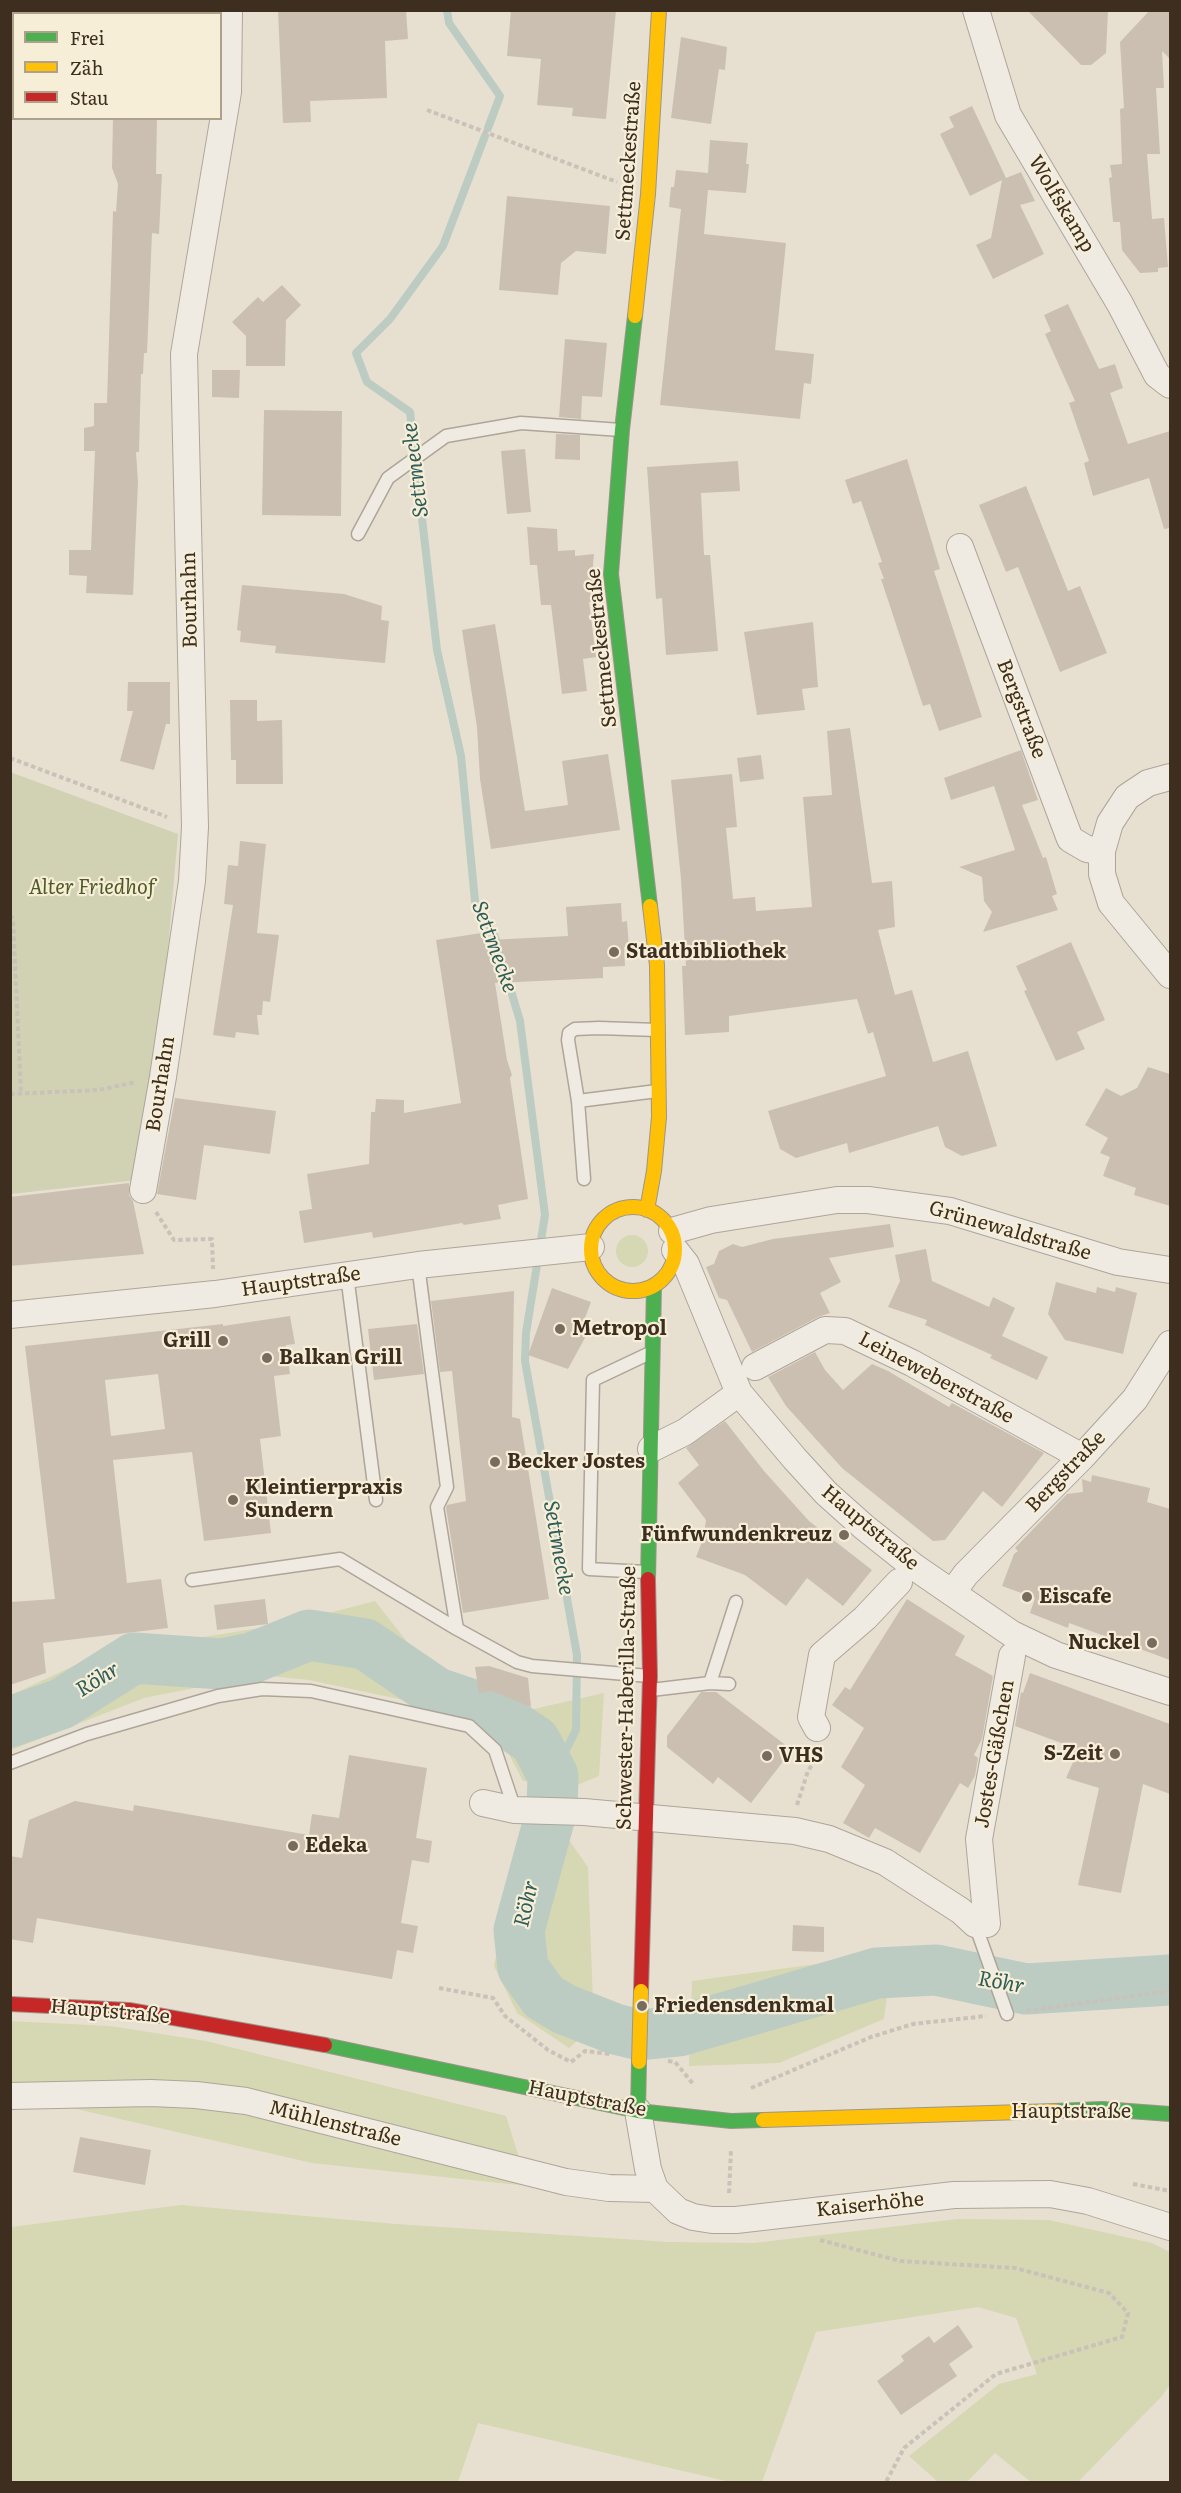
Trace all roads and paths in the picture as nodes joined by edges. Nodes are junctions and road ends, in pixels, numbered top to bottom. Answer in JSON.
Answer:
{"nodes":[{"id":1,"x":229,"y":10,"type":"edge"},
{"id":2,"x":659,"y":10,"type":"edge"},
{"id":3,"x":976,"y":10,"type":"edge"},
{"id":4,"x":427,"y":110,"type":"dead end"},
{"id":5,"x":648,"y":194,"type":"junction"},
{"id":6,"x":1170,"y":385,"type":"edge"},
{"id":7,"x":622,"y":430,"type":"junction"},
{"id":8,"x":358,"y":534,"type":"dead end"},
{"id":9,"x":960,"y":548,"type":"dead end"},
{"id":10,"x":10,"y":758,"type":"edge"},
{"id":11,"x":1170,"y":777,"type":"edge"},
{"id":12,"x":195,"y":827,"type":"junction"},
{"id":13,"x":1102,"y":851,"type":"junction"},
{"id":14,"x":10,"y":915,"type":"edge"},
{"id":15,"x":1170,"y":975,"type":"edge"},
{"id":16,"x":658,"y":1030,"type":"junction"},
{"id":17,"x":163,"y":1077,"type":"junction"},
{"id":18,"x":660,"y":1090,"type":"junction"},
{"id":19,"x":10,"y":1094,"type":"edge"},
{"id":20,"x":21,"y":1094,"type":"junction"},
{"id":21,"x":578,"y":1101,"type":"junction"},
{"id":22,"x":584,"y":1179,"type":"dead end"},
{"id":23,"x":143,"y":1190,"type":"joint"},
{"id":24,"x":647,"y":1210,"type":"junction"},
{"id":25,"x":674,"y":1240,"type":"junction"},
{"id":26,"x":579,"y":1248,"type":"junction"},
{"id":27,"x":418,"y":1265,"type":"junction"},
{"id":28,"x":1170,"y":1270,"type":"edge"},
{"id":29,"x":346,"y":1275,"type":"junction"},
{"id":30,"x":654,"y":1286,"type":"junction"},
{"id":31,"x":215,"y":1294,"type":"junction"},
{"id":32,"x":10,"y":1316,"type":"edge"},
{"id":33,"x":1170,"y":1344,"type":"edge"},
{"id":34,"x":654,"y":1351,"type":"junction"},
{"id":35,"x":755,"y":1367,"type":"dead end"},
{"id":36,"x":740,"y":1393,"type":"junction"},
{"id":37,"x":651,"y":1449,"type":"junction"},
{"id":38,"x":1082,"y":1457,"type":"junction"},
{"id":39,"x":376,"y":1500,"type":"dead end"},
{"id":40,"x":648,"y":1572,"type":"junction"},
{"id":41,"x":192,"y":1580,"type":"dead end"},
{"id":42,"x":899,"y":1582,"type":"dead end"},
{"id":43,"x":959,"y":1584,"type":"junction"},
{"id":44,"x":736,"y":1602,"type":"dead end"},
{"id":45,"x":457,"y":1629,"type":"junction"},
{"id":46,"x":1012,"y":1656,"type":"dead end"},
{"id":47,"x":650,"y":1683,"type":"junction"},
{"id":48,"x":710,"y":1683,"type":"junction"},
{"id":49,"x":729,"y":1684,"type":"dead end"},
{"id":50,"x":1170,"y":1692,"type":"edge"},
{"id":51,"x":818,"y":1728,"type":"joint"},
{"id":52,"x":10,"y":1763,"type":"edge"},
{"id":53,"x":483,"y":1803,"type":"dead end"},
{"id":54,"x":517,"y":1810,"type":"junction"},
{"id":55,"x":645,"y":1818,"type":"junction"},
{"id":56,"x":789,"y":1831,"type":"junction"},
{"id":57,"x":981,"y":1924,"type":"junction"},
{"id":58,"x":439,"y":1988,"type":"dead end"},
{"id":59,"x":1170,"y":1991,"type":"edge"},
{"id":60,"x":10,"y":2004,"type":"edge"},
{"id":61,"x":1007,"y":2014,"type":"junction"},
{"id":62,"x":571,"y":2062,"type":"dead end"},
{"id":63,"x":750,"y":2088,"type":"dead end"},
{"id":64,"x":10,"y":2096,"type":"edge"},
{"id":65,"x":638,"y":2111,"type":"junction"},
{"id":66,"x":1170,"y":2114,"type":"edge"},
{"id":67,"x":731,"y":2149,"type":"dead end"},
{"id":68,"x":655,"y":2189,"type":"junction"},
{"id":69,"x":736,"y":2220,"type":"junction"},
{"id":70,"x":1170,"y":2227,"type":"edge"},
{"id":71,"x":812,"y":2239,"type":"dead end"},
{"id":72,"x":886,"y":2482,"type":"edge"}],
"edges":[{"from":1,"to":12,"type":"street","name":"Bourhahn"},
{"from":2,"to":5,"type":"street","name":"Settmeckestraße"},
{"from":3,"to":6,"type":"street","name":"Wolfskamp"},
{"from":4,"to":5,"type":"path"},
{"from":5,"to":7,"type":"street","name":"Settmeckestraße"},
{"from":7,"to":8,"type":"lane"},
{"from":7,"to":16,"type":"street","name":"Settmeckestraße"},
{"from":9,"to":13,"type":"street","name":"Bergstraße"},
{"from":10,"to":12,"type":"path"},
{"from":11,"to":13,"type":"street"},
{"from":12,"to":17,"type":"street","name":"Bourhahn"},
{"from":13,"to":15,"type":"street"},
{"from":14,"to":20,"type":"path"},
{"from":16,"to":18,"type":"street","name":"Settmeckestraße"},
{"from":16,"to":21,"type":"lane"},
{"from":17,"to":20,"type":"path"},
{"from":17,"to":23,"type":"street","name":"Bourhahn"},
{"from":18,"to":21,"type":"lane"},
{"from":18,"to":24,"type":"street","name":"Settmeckestraße"},
{"from":19,"to":20,"type":"path"},
{"from":21,"to":22,"type":"lane"},
{"from":23,"to":31,"type":"path"},
{"from":24,"to":25,"type":"street"},
{"from":24,"to":26,"type":"street"},
{"from":25,"to":28,"type":"street","name":"Grünewaldstraße"},
{"from":25,"to":30,"type":"street"},
{"from":25,"to":36,"type":"street","name":"Hauptstraße"},
{"from":26,"to":27,"type":"street","name":"Hauptstraße"},
{"from":26,"to":30,"type":"street"},
{"from":27,"to":29,"type":"street","name":"Hauptstraße"},
{"from":27,"to":45,"type":"lane"},
{"from":29,"to":31,"type":"street","name":"Hauptstraße"},
{"from":29,"to":39,"type":"lane"},
{"from":30,"to":34,"type":"street","name":"Schwester-Haberilla-Straße"},
{"from":31,"to":32,"type":"street","name":"Hauptstraße"},
{"from":33,"to":38,"type":"street","name":"Bergstraße"},
{"from":34,"to":37,"type":"street","name":"Schwester-Haberilla-Straße"},
{"from":34,"to":40,"type":"lane"},
{"from":35,"to":38,"type":"street","name":"Leineweberstraße"},
{"from":36,"to":37,"type":"street"},
{"from":36,"to":43,"type":"street","name":"Hauptstraße"},
{"from":37,"to":40,"type":"street","name":"Schwester-Haberilla-Straße"},
{"from":38,"to":43,"type":"street","name":"Bergstraße"},
{"from":40,"to":47,"type":"street","name":"Schwester-Haberilla-Straße"},
{"from":41,"to":45,"type":"lane"},
{"from":42,"to":51,"type":"street"},
{"from":43,"to":50,"type":"street","name":"Hauptstraße"},
{"from":44,"to":48,"type":"lane"},
{"from":45,"to":47,"type":"lane"},
{"from":46,"to":57,"type":"street","name":"Jostes-Gäßchen"},
{"from":47,"to":48,"type":"lane"},
{"from":47,"to":55,"type":"street","name":"Schwester-Haberilla-Straße"},
{"from":48,"to":49,"type":"lane"},
{"from":51,"to":56,"type":"path"},
{"from":52,"to":54,"type":"lane"},
{"from":53,"to":54,"type":"street"},
{"from":54,"to":55,"type":"street"},
{"from":55,"to":56,"type":"street"},
{"from":55,"to":65,"type":"street","name":"Schwester-Haberilla-Straße","bridge":true},
{"from":56,"to":57,"type":"street"},
{"from":57,"to":61,"type":"lane"},
{"from":58,"to":62,"type":"path"},
{"from":59,"to":61,"type":"path"},
{"from":60,"to":65,"type":"street","name":"Hauptstraße"},
{"from":61,"to":63,"type":"path"},
{"from":64,"to":68,"type":"street","name":"Mühlenstraße"},
{"from":65,"to":66,"type":"street","name":"Hauptstraße"},
{"from":65,"to":68,"type":"street","name":"Kaiserhöhe"},
{"from":67,"to":69,"type":"path"},
{"from":68,"to":69,"type":"street","name":"Kaiserhöhe"},
{"from":69,"to":70,"type":"street","name":"Kaiserhöhe"},
{"from":71,"to":72,"type":"path"}]}
